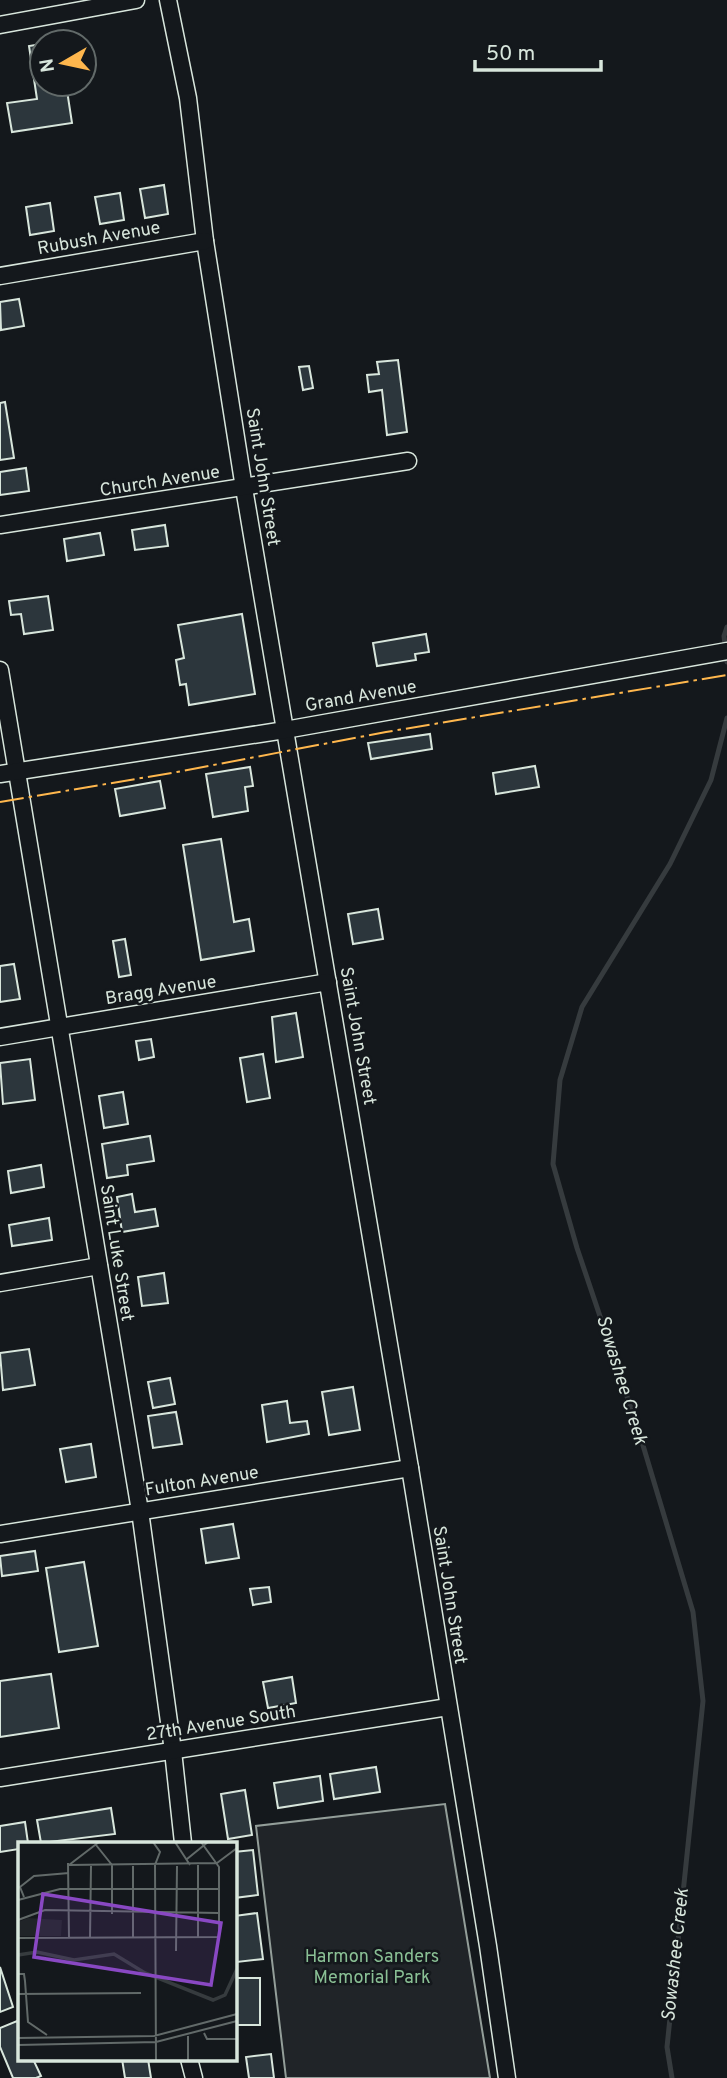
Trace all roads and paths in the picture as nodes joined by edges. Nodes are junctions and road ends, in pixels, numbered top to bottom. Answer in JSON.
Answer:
{"nodes":[{"id":1,"x":136,"y":0,"type":"edge"},
{"id":2,"x":169,"y":0,"type":"edge"},
{"id":3,"x":0,"y":25,"type":"edge"},
{"id":4,"x":205,"y":241,"type":"junction"},
{"id":5,"x":0,"y":276,"type":"edge"},
{"id":6,"x":408,"y":461,"type":"dead end"},
{"id":7,"x":244,"y":488,"type":"junction"},
{"id":8,"x":0,"y":526,"type":"edge"},
{"id":9,"x":727,"y":651,"type":"edge"},
{"id":10,"x":0,"y":670,"type":"edge"},
{"id":11,"x":285,"y":730,"type":"junction"},
{"id":12,"x":17,"y":771,"type":"junction"},
{"id":13,"x":0,"y":774,"type":"edge"},
{"id":14,"x":328,"y":982,"type":"junction"},
{"id":15,"x":59,"y":1027,"type":"junction"},
{"id":16,"x":0,"y":1037,"type":"edge"},
{"id":17,"x":99,"y":1266,"type":"junction"},
{"id":18,"x":0,"y":1283,"type":"edge"},
{"id":19,"x":410,"y":1468,"type":"junction"},
{"id":20,"x":140,"y":1511,"type":"junction"},
{"id":21,"x":0,"y":1534,"type":"edge"},
{"id":22,"x":448,"y":1707,"type":"junction"},
{"id":23,"x":173,"y":1751,"type":"junction"},
{"id":24,"x":0,"y":1778,"type":"edge"},
{"id":25,"x":183,"y":1842,"type":"edge"},
{"id":26,"x":189,"y":2060,"type":"edge"},
{"id":27,"x":194,"y":2078,"type":"edge"},
{"id":28,"x":507,"y":2078,"type":"edge"}],
"edges":[{"from":1,"to":3,"type":"street"},
{"from":2,"to":4,"type":"street","name":"Saint John Street"},
{"from":4,"to":5,"type":"street","name":"Rubush Avenue"},
{"from":4,"to":7,"type":"street","name":"Saint John Street"},
{"from":6,"to":7,"type":"street","name":"Church Avenue"},
{"from":7,"to":8,"type":"street","name":"Church Avenue"},
{"from":7,"to":11,"type":"street","name":"Saint John Street"},
{"from":9,"to":11,"type":"street","name":"Grand Avenue"},
{"from":10,"to":12,"type":"street","name":"Saint Luke Street"},
{"from":11,"to":12,"type":"street","name":"Grand Avenue"},
{"from":11,"to":14,"type":"street","name":"Saint John Street"},
{"from":12,"to":13,"type":"street","name":"Grand Avenue"},
{"from":12,"to":15,"type":"street","name":"Saint Luke Street"},
{"from":14,"to":15,"type":"street","name":"Bragg Avenue"},
{"from":14,"to":19,"type":"street","name":"Saint John Street"},
{"from":15,"to":16,"type":"street","name":"Bragg Avenue"},
{"from":15,"to":17,"type":"street","name":"Saint Luke Street"},
{"from":17,"to":18,"type":"street"},
{"from":17,"to":20,"type":"street","name":"Saint Luke Street"},
{"from":19,"to":20,"type":"street","name":"Fulton Avenue"},
{"from":19,"to":22,"type":"street","name":"Saint John Street"},
{"from":20,"to":21,"type":"street","name":"Fulton Avenue"},
{"from":20,"to":23,"type":"street","name":"Saint Luke Street"},
{"from":22,"to":23,"type":"street","name":"27th Avenue South"},
{"from":22,"to":28,"type":"street","name":"Saint John Street"},
{"from":23,"to":24,"type":"street","name":"27th Avenue South"},
{"from":23,"to":25,"type":"street","name":"Saint Luke Street"},
{"from":26,"to":27,"type":"street"}]}
